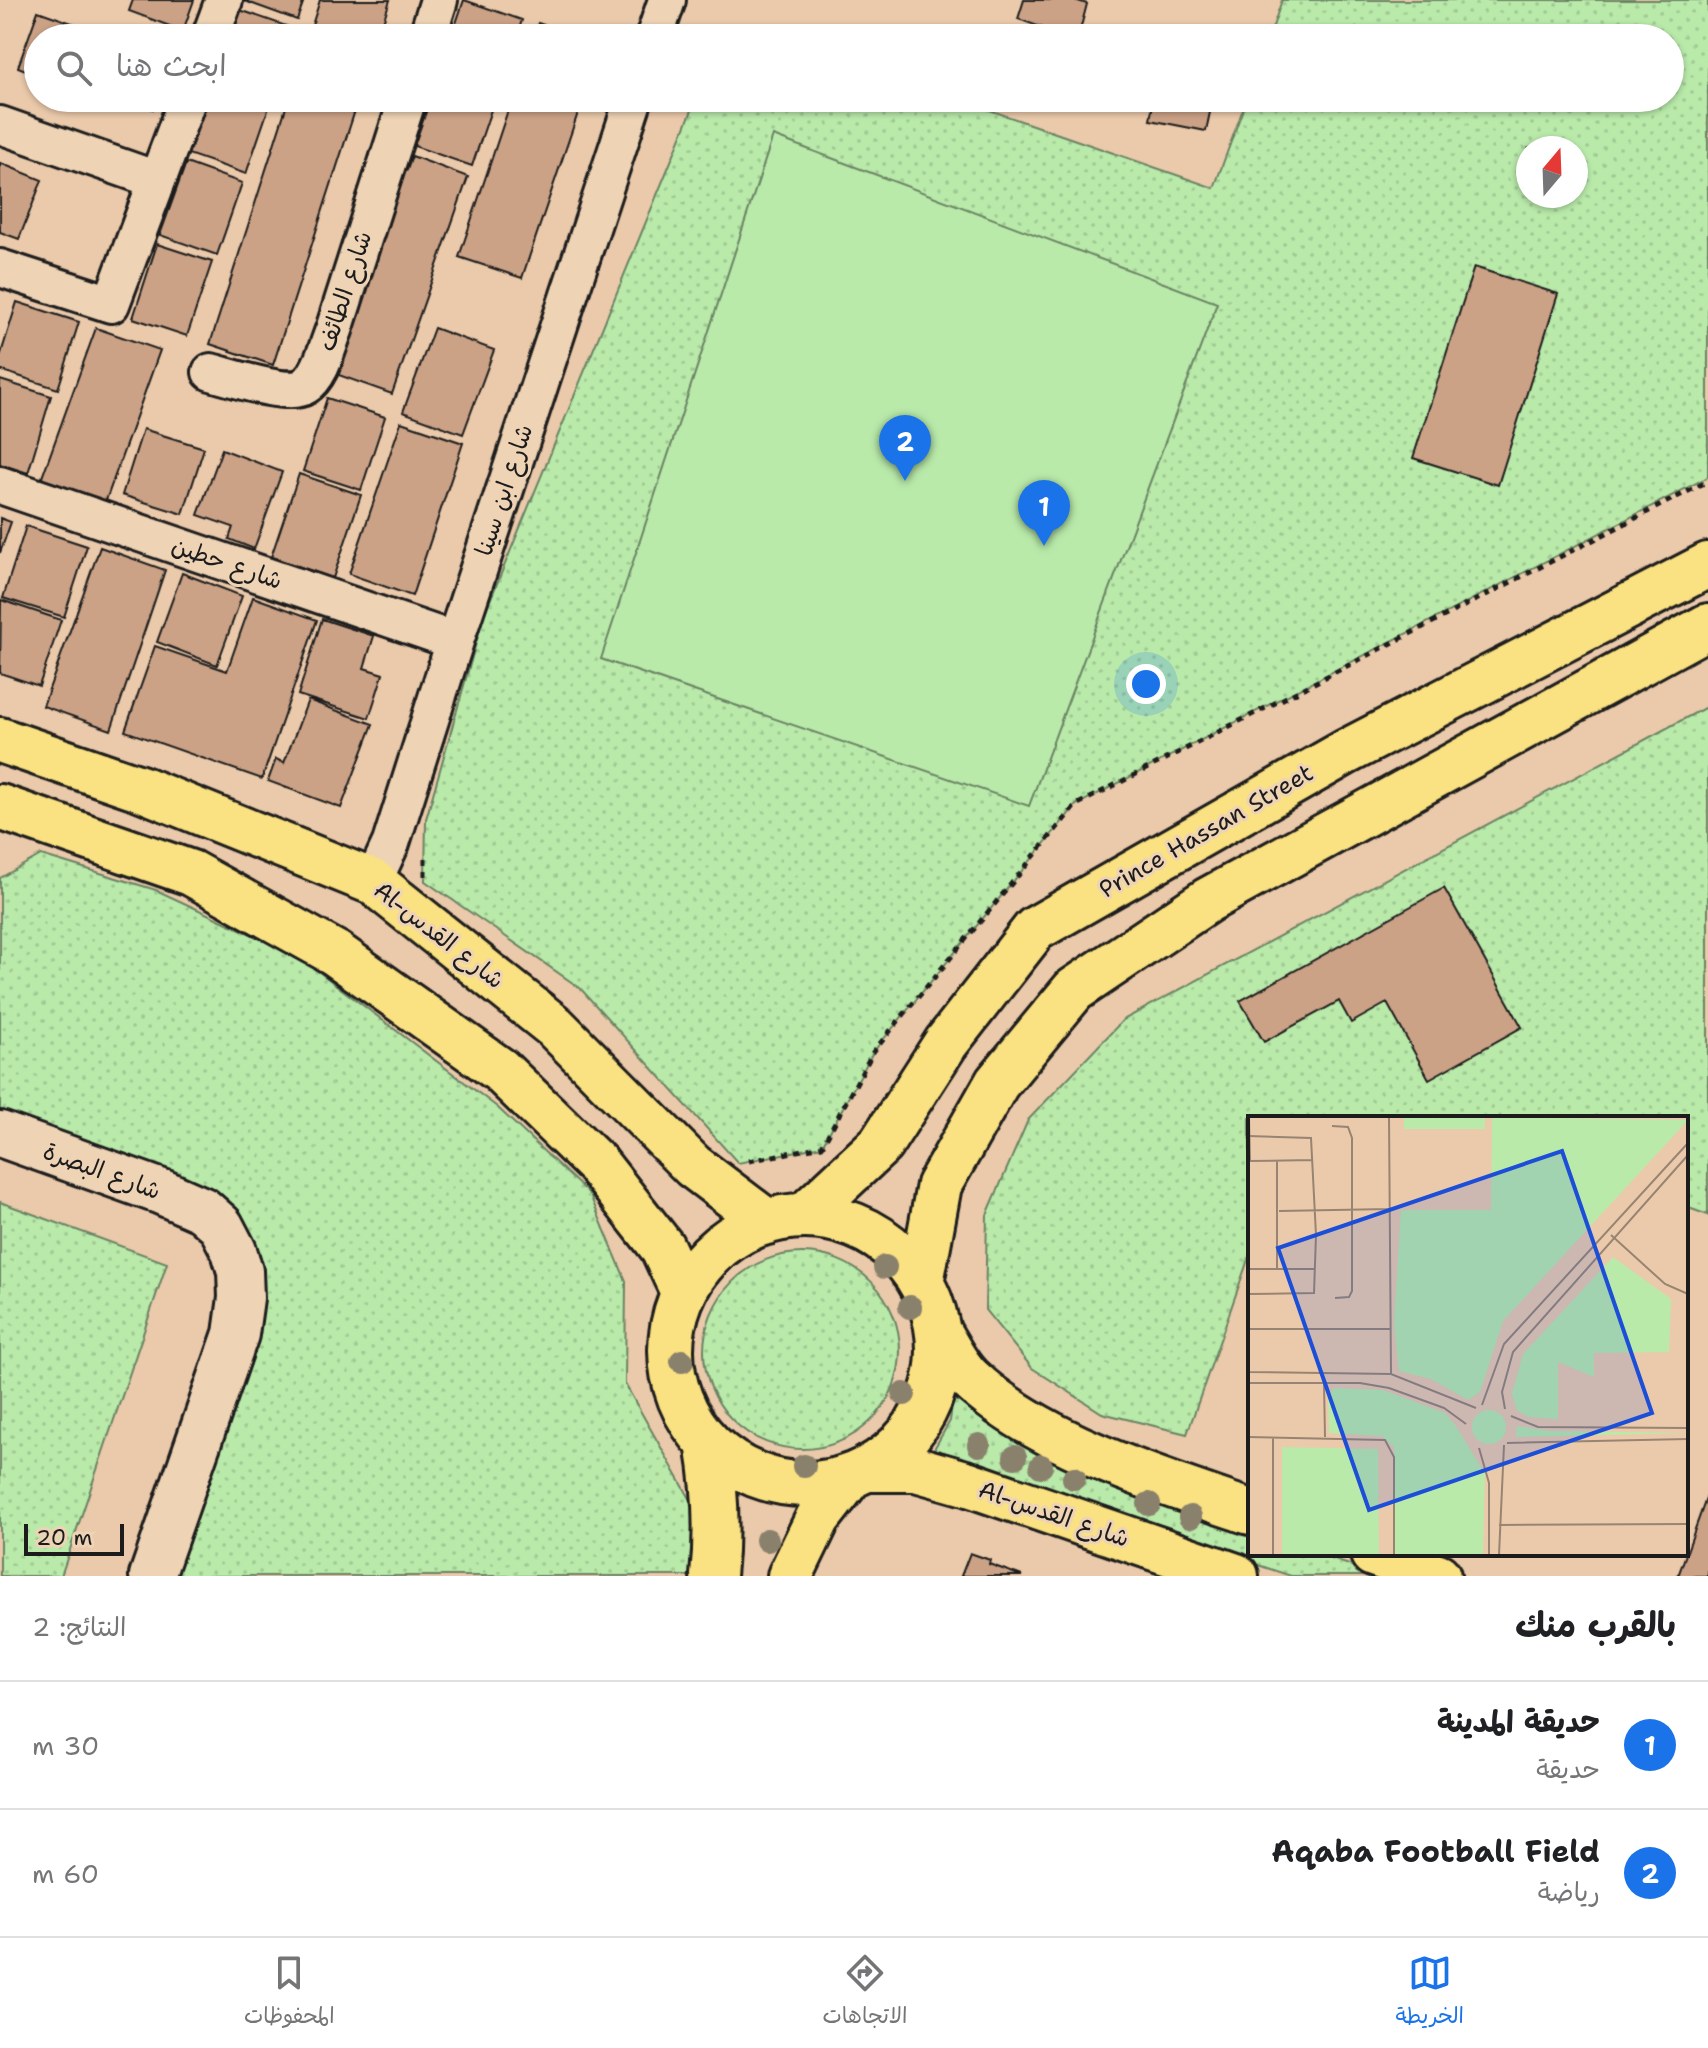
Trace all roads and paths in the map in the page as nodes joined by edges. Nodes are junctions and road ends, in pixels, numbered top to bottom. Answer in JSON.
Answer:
{"nodes":[{"id":1,"x":224,"y":0,"type":"edge"},
{"id":2,"x":439,"y":0,"type":"edge"},
{"id":3,"x":667,"y":0,"type":"edge"},
{"id":4,"x":215,"y":24,"type":"edge"},
{"id":5,"x":431,"y":24,"type":"edge"},
{"id":6,"x":659,"y":24,"type":"edge"},
{"id":7,"x":183,"y":112,"type":"edge"},
{"id":8,"x":404,"y":112,"type":"edge"},
{"id":9,"x":629,"y":112,"type":"edge"},
{"id":10,"x":0,"y":125,"type":"edge"},
{"id":11,"x":157,"y":180,"type":"junction"},
{"id":12,"x":0,"y":268,"type":"edge"},
{"id":13,"x":211,"y":372,"type":"dead end"},
{"id":14,"x":1708,"y":481,"type":"edge"},
{"id":15,"x":0,"y":485,"type":"edge"},
{"id":16,"x":1708,"y":565,"type":"edge"},
{"id":17,"x":1708,"y":626,"type":"edge"},
{"id":18,"x":455,"y":641,"type":"junction"},
{"id":19,"x":0,"y":740,"type":"edge"},
{"id":20,"x":0,"y":807,"type":"edge"},
{"id":21,"x":425,"y":850,"type":"dead end"},
{"id":22,"x":425,"y":881,"type":"dead end"},
{"id":23,"x":373,"y":882,"type":"junction"},
{"id":24,"x":0,"y":1134,"type":"edge"},
{"id":25,"x":738,"y":1163,"type":"dead end"},
{"id":26,"x":785,"y":1219,"type":"junction"},
{"id":27,"x":921,"y":1283,"type":"junction"},
{"id":28,"x":683,"y":1292,"type":"junction"},
{"id":29,"x":939,"y":1333,"type":"junction"},
{"id":30,"x":708,"y":1443,"type":"junction"},
{"id":31,"x":860,"y":1473,"type":"junction"},
{"id":32,"x":1248,"y":1511,"type":"edge"},
{"id":33,"x":1379,"y":1556,"type":"edge"},
{"id":34,"x":152,"y":1576,"type":"edge"},
{"id":35,"x":713,"y":1576,"type":"edge"},
{"id":36,"x":790,"y":1576,"type":"edge"},
{"id":37,"x":1236,"y":1576,"type":"edge"},
{"id":38,"x":1438,"y":1576,"type":"edge"}],
"edges":[{"from":1,"to":4,"type":"street"},
{"from":2,"to":5,"type":"street"},
{"from":3,"to":6,"type":"street"},
{"from":7,"to":11,"type":"street"},
{"from":8,"to":13,"type":"street","name":"شارع الطائف"},
{"from":9,"to":18,"type":"street","name":"شارع ابن سينا"},
{"from":10,"to":11,"type":"street"},
{"from":11,"to":12,"type":"street"},
{"from":14,"to":25,"type":"path"},
{"from":15,"to":18,"type":"street","name":"شارع حطين"},
{"from":16,"to":26,"type":"main road","name":"Prince Hassan Street"},
{"from":17,"to":27,"type":"main road"},
{"from":18,"to":23,"type":"street","name":"شارع ابن سينا"},
{"from":19,"to":23,"type":"main road","name":"Al-شارع القدس"},
{"from":20,"to":28,"type":"main road"},
{"from":21,"to":22,"type":"path"},
{"from":23,"to":26,"type":"main road","name":"Al-شارع القدس"},
{"from":24,"to":34,"type":"main road","name":"شارع البصرة"},
{"from":26,"to":27,"type":"main road"},
{"from":26,"to":28,"type":"main road"},
{"from":27,"to":29,"type":"main road"},
{"from":28,"to":30,"type":"main road"},
{"from":29,"to":31,"type":"main road"},
{"from":29,"to":32,"type":"main road"},
{"from":30,"to":31,"type":"main road"},
{"from":30,"to":35,"type":"main road"},
{"from":31,"to":36,"type":"main road"},
{"from":31,"to":37,"type":"main road","name":"Al-شارع القدس"},
{"from":33,"to":38,"type":"main road"}]}
